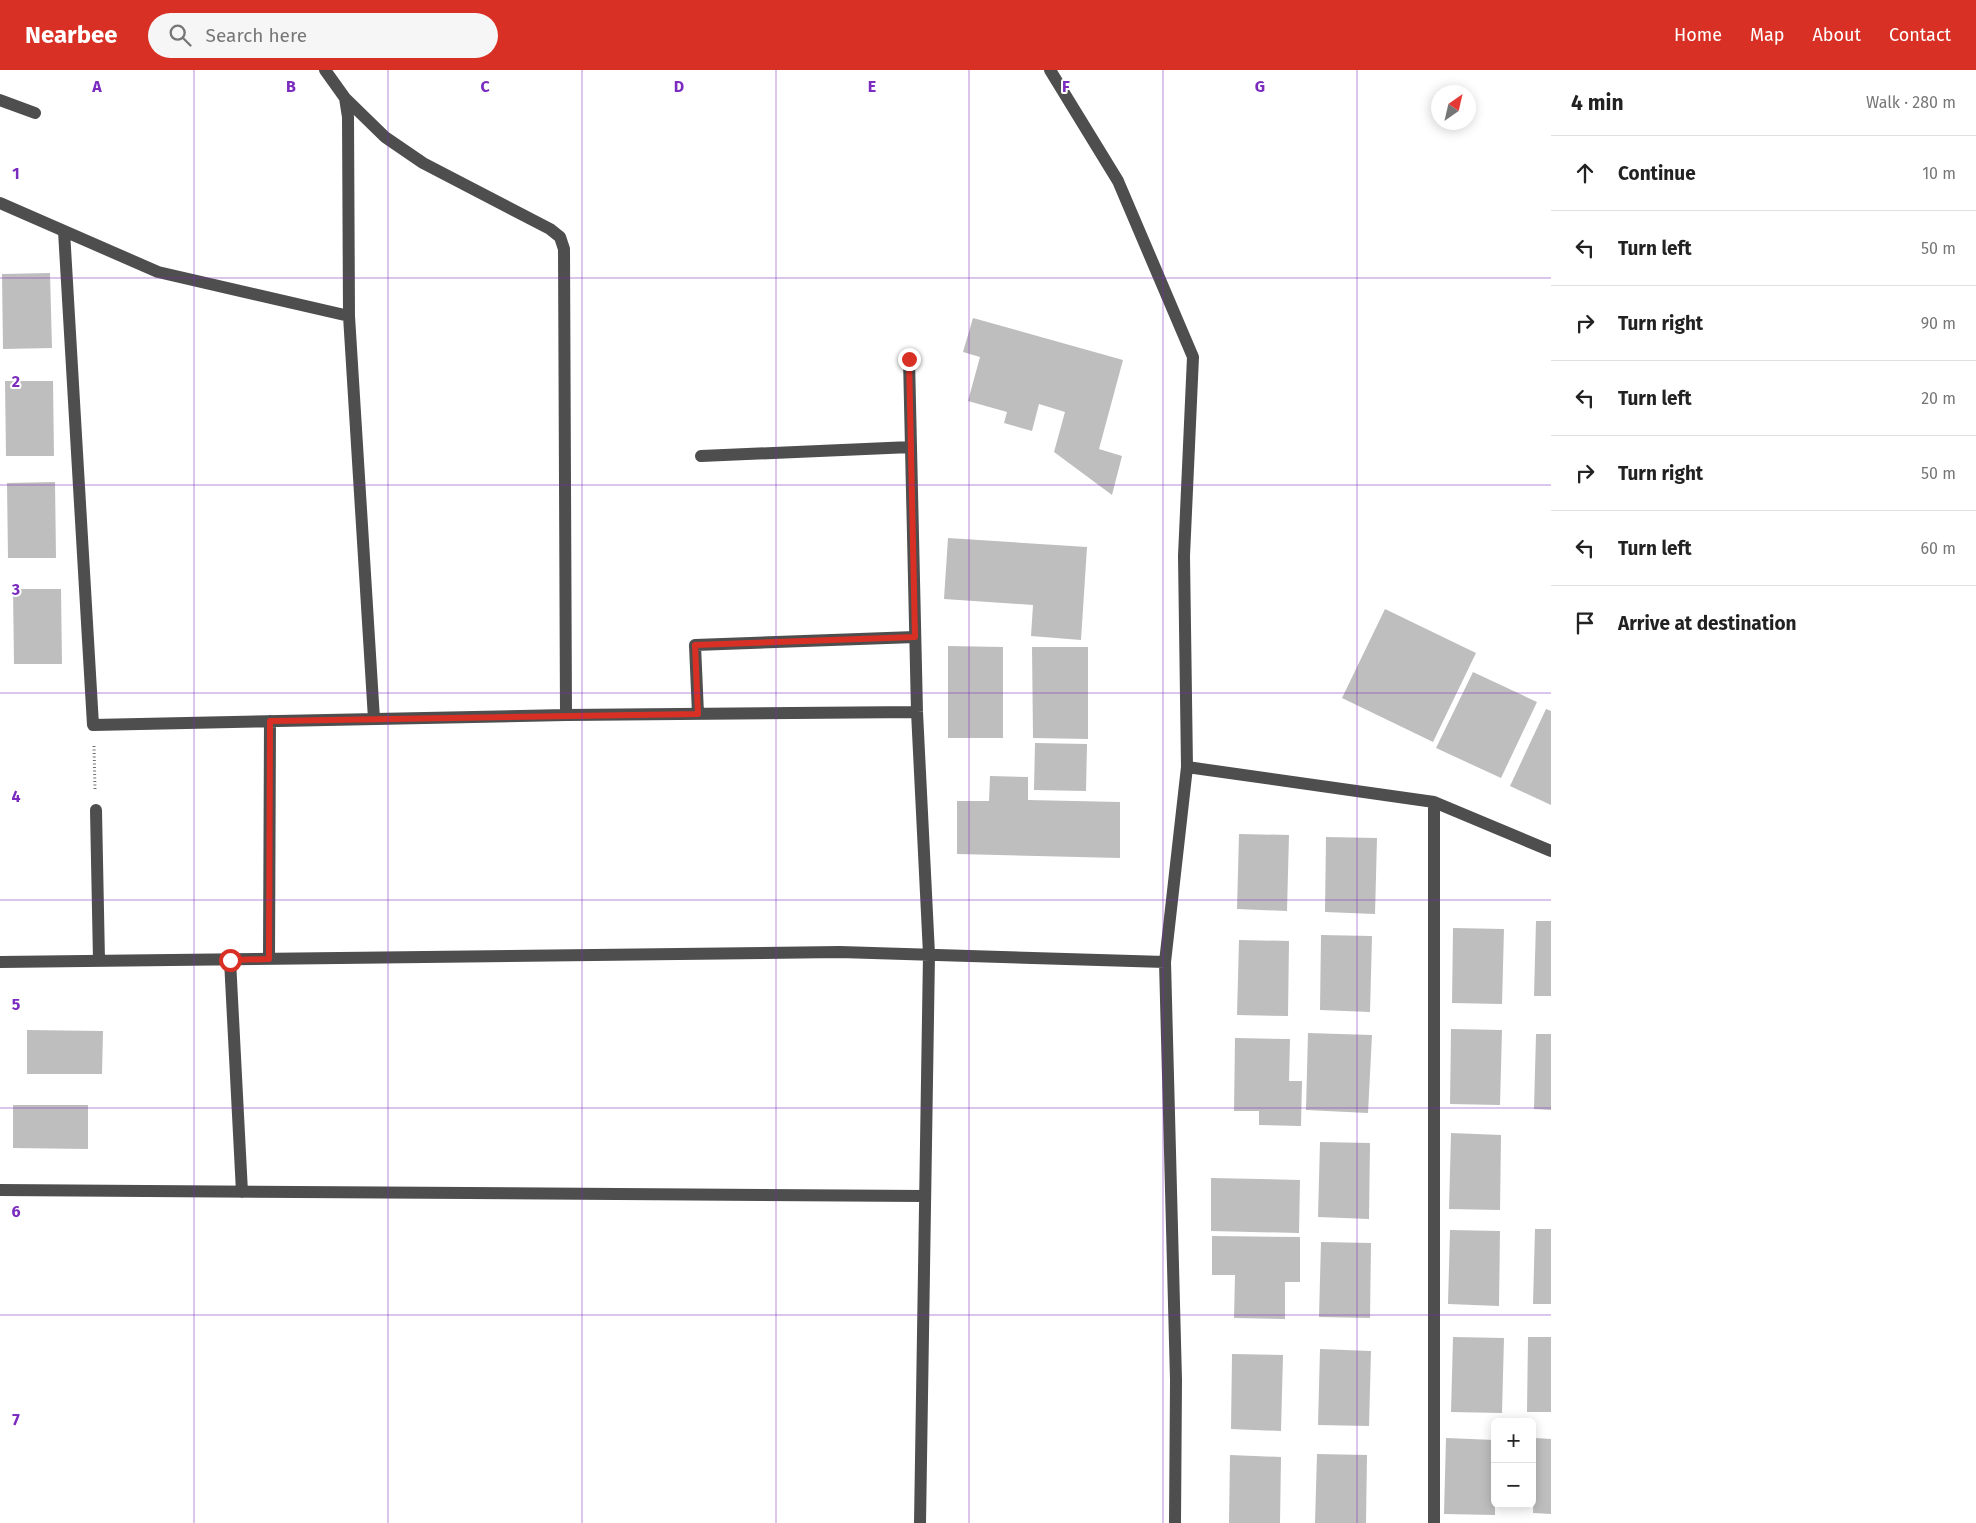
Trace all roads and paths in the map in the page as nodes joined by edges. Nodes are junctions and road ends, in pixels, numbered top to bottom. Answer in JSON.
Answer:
{"nodes":[{"id":1,"x":325,"y":70,"type":"edge"},
{"id":2,"x":1050,"y":70,"type":"edge"},
{"id":3,"x":345,"y":98,"type":"junction"},
{"id":4,"x":0,"y":100,"type":"edge"},
{"id":5,"x":35,"y":113,"type":"dead end"},
{"id":6,"x":0,"y":203,"type":"edge"},
{"id":7,"x":64,"y":231,"type":"junction"},
{"id":8,"x":349,"y":316,"type":"junction"},
{"id":9,"x":909,"y":359,"type":"dead end"},
{"id":10,"x":911,"y":447,"type":"junction"},
{"id":11,"x":701,"y":456,"type":"dead end"},
{"id":12,"x":915,"y":637,"type":"junction"},
{"id":13,"x":917,"y":712,"type":"junction"},
{"id":14,"x":698,"y":714,"type":"junction"},
{"id":15,"x":566,"y":715,"type":"junction"},
{"id":16,"x":374,"y":719,"type":"junction"},
{"id":17,"x":270,"y":721,"type":"junction"},
{"id":18,"x":93,"y":725,"type":"junction"},
{"id":19,"x":1187,"y":768,"type":"junction"},
{"id":20,"x":1434,"y":802,"type":"junction"},
{"id":21,"x":96,"y":810,"type":"joint"},
{"id":22,"x":1551,"y":851,"type":"edge"},
{"id":23,"x":928,"y":954,"type":"junction"},
{"id":24,"x":269,"y":959,"type":"junction"},
{"id":25,"x":230,"y":960,"type":"junction"},
{"id":26,"x":99,"y":961,"type":"junction"},
{"id":27,"x":0,"y":962,"type":"edge"},
{"id":28,"x":1165,"y":962,"type":"junction"},
{"id":29,"x":0,"y":1190,"type":"edge"},
{"id":30,"x":242,"y":1192,"type":"junction"},
{"id":31,"x":925,"y":1196,"type":"junction"},
{"id":32,"x":920,"y":1523,"type":"edge"},
{"id":33,"x":1175,"y":1523,"type":"edge"},
{"id":34,"x":1434,"y":1523,"type":"edge"}],
"edges":[{"from":1,"to":3,"type":"street"},
{"from":2,"to":19,"type":"street"},
{"from":3,"to":8,"type":"street"},
{"from":3,"to":15,"type":"street"},
{"from":4,"to":5,"type":"street"},
{"from":6,"to":7,"type":"street"},
{"from":7,"to":8,"type":"street"},
{"from":7,"to":18,"type":"street"},
{"from":8,"to":16,"type":"street"},
{"from":9,"to":10,"type":"street"},
{"from":10,"to":11,"type":"street"},
{"from":10,"to":12,"type":"street"},
{"from":12,"to":13,"type":"street"},
{"from":12,"to":14,"type":"street"},
{"from":13,"to":14,"type":"street"},
{"from":13,"to":23,"type":"street"},
{"from":14,"to":15,"type":"street"},
{"from":15,"to":16,"type":"street"},
{"from":16,"to":17,"type":"street"},
{"from":17,"to":18,"type":"street"},
{"from":17,"to":24,"type":"street"},
{"from":18,"to":21,"type":"path"},
{"from":19,"to":20,"type":"street"},
{"from":19,"to":28,"type":"street"},
{"from":20,"to":22,"type":"street"},
{"from":20,"to":34,"type":"street"},
{"from":21,"to":26,"type":"street"},
{"from":23,"to":24,"type":"street"},
{"from":23,"to":28,"type":"street"},
{"from":23,"to":31,"type":"street"},
{"from":24,"to":25,"type":"street"},
{"from":25,"to":26,"type":"street"},
{"from":25,"to":30,"type":"street"},
{"from":26,"to":27,"type":"street"},
{"from":28,"to":33,"type":"street"},
{"from":29,"to":30,"type":"street"},
{"from":30,"to":31,"type":"street"},
{"from":31,"to":32,"type":"street"}]}
